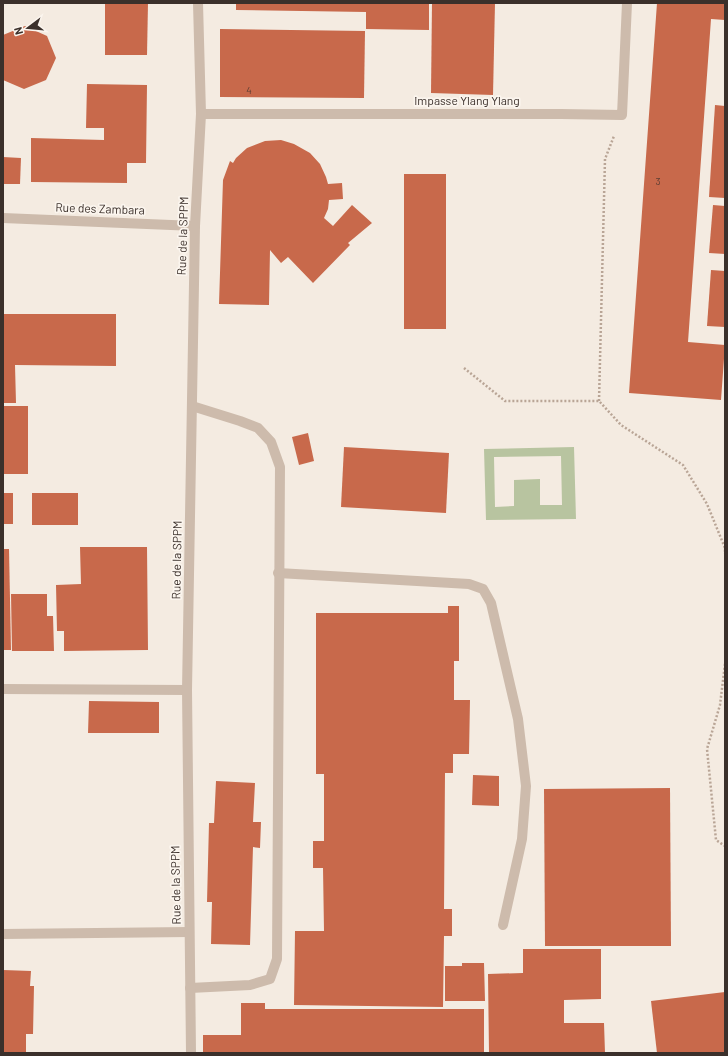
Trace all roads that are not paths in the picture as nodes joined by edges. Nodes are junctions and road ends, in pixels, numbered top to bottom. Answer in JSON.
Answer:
{"nodes":[{"id":1,"x":198,"y":3,"type":"edge"},
{"id":2,"x":627,"y":3,"type":"edge"},
{"id":3,"x":200,"y":114,"type":"junction"},
{"id":4,"x":3,"y":218,"type":"edge"},
{"id":5,"x":195,"y":226,"type":"junction"},
{"id":6,"x":192,"y":406,"type":"junction"},
{"id":7,"x":278,"y":573,"type":"junction"},
{"id":8,"x":3,"y":689,"type":"edge"},
{"id":9,"x":187,"y":690,"type":"junction"},
{"id":10,"x":503,"y":925,"type":"dead end"},
{"id":11,"x":190,"y":932,"type":"junction"},
{"id":12,"x":3,"y":934,"type":"edge"},
{"id":13,"x":190,"y":988,"type":"junction"},
{"id":14,"x":191,"y":1053,"type":"edge"}],
"edges":[{"from":1,"to":3,"type":"street","name":"Rue de la SPPM"},
{"from":2,"to":3,"type":"street","name":"Impasse Ylang Ylang"},
{"from":3,"to":5,"type":"street","name":"Rue de la SPPM"},
{"from":4,"to":5,"type":"street","name":"Rue des Zambara"},
{"from":5,"to":6,"type":"street","name":"Rue de la SPPM"},
{"from":6,"to":7,"type":"street"},
{"from":6,"to":9,"type":"street","name":"Rue de la SPPM"},
{"from":7,"to":10,"type":"street"},
{"from":7,"to":13,"type":"street"},
{"from":8,"to":9,"type":"street"},
{"from":9,"to":11,"type":"street","name":"Rue de la SPPM"},
{"from":11,"to":12,"type":"street","name":"Rue de la SPPM"},
{"from":11,"to":13,"type":"street"},
{"from":13,"to":14,"type":"street"}]}
